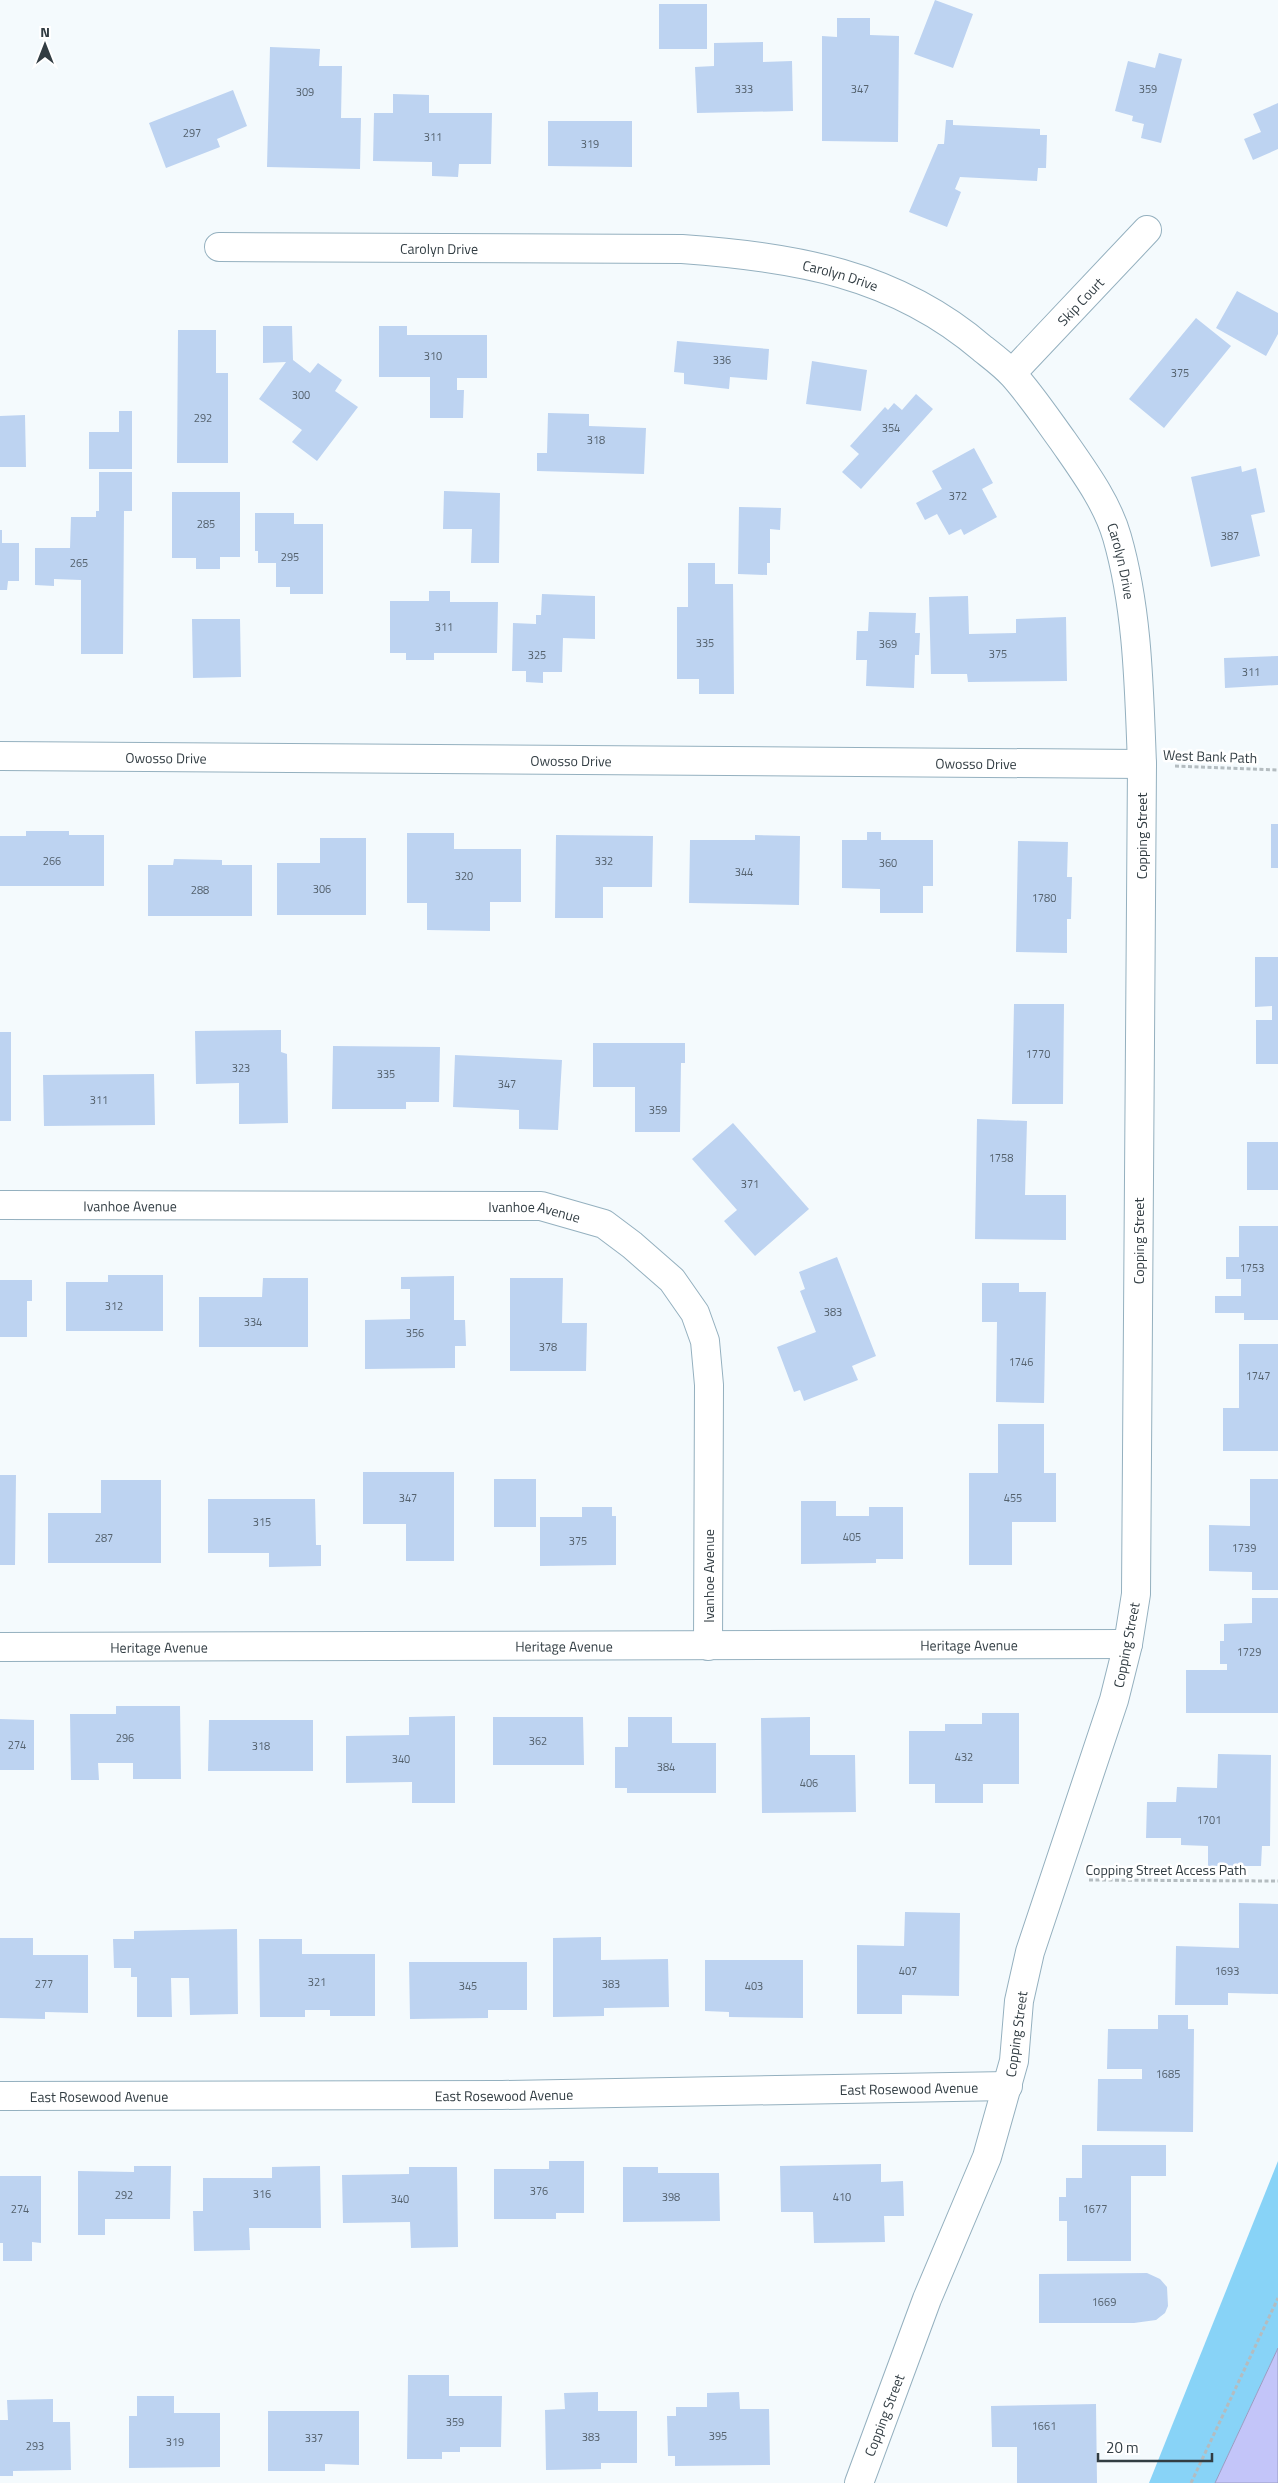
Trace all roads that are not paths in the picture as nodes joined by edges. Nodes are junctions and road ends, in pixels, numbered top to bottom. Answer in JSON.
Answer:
{"nodes":[{"id":1,"x":1147,"y":230,"type":"dead end"},
{"id":2,"x":219,"y":247,"type":"dead end"},
{"id":3,"x":1012,"y":374,"type":"junction"},
{"id":4,"x":0,"y":756,"type":"edge"},
{"id":5,"x":1142,"y":764,"type":"junction"},
{"id":6,"x":0,"y":1205,"type":"edge"},
{"id":7,"x":1128,"y":1644,"type":"junction"},
{"id":8,"x":708,"y":1646,"type":"junction"},
{"id":9,"x":0,"y":1647,"type":"edge"},
{"id":10,"x":1008,"y":2086,"type":"junction"},
{"id":11,"x":0,"y":2096,"type":"edge"},
{"id":12,"x":859,"y":2483,"type":"edge"}],
"edges":[{"from":1,"to":3,"type":"street","name":"Skip Court"},
{"from":2,"to":3,"type":"street","name":"Carolyn Drive"},
{"from":3,"to":5,"type":"street","name":"Carolyn Drive"},
{"from":4,"to":5,"type":"street","name":"Owosso Drive"},
{"from":5,"to":7,"type":"street","name":"Copping Street"},
{"from":6,"to":8,"type":"street","name":"Ivanhoe Avenue"},
{"from":7,"to":8,"type":"street","name":"Heritage Avenue"},
{"from":7,"to":10,"type":"street","name":"Copping Street"},
{"from":8,"to":9,"type":"street","name":"Heritage Avenue"},
{"from":10,"to":11,"type":"street","name":"East Rosewood Avenue"},
{"from":10,"to":12,"type":"street","name":"Copping Street"}]}
